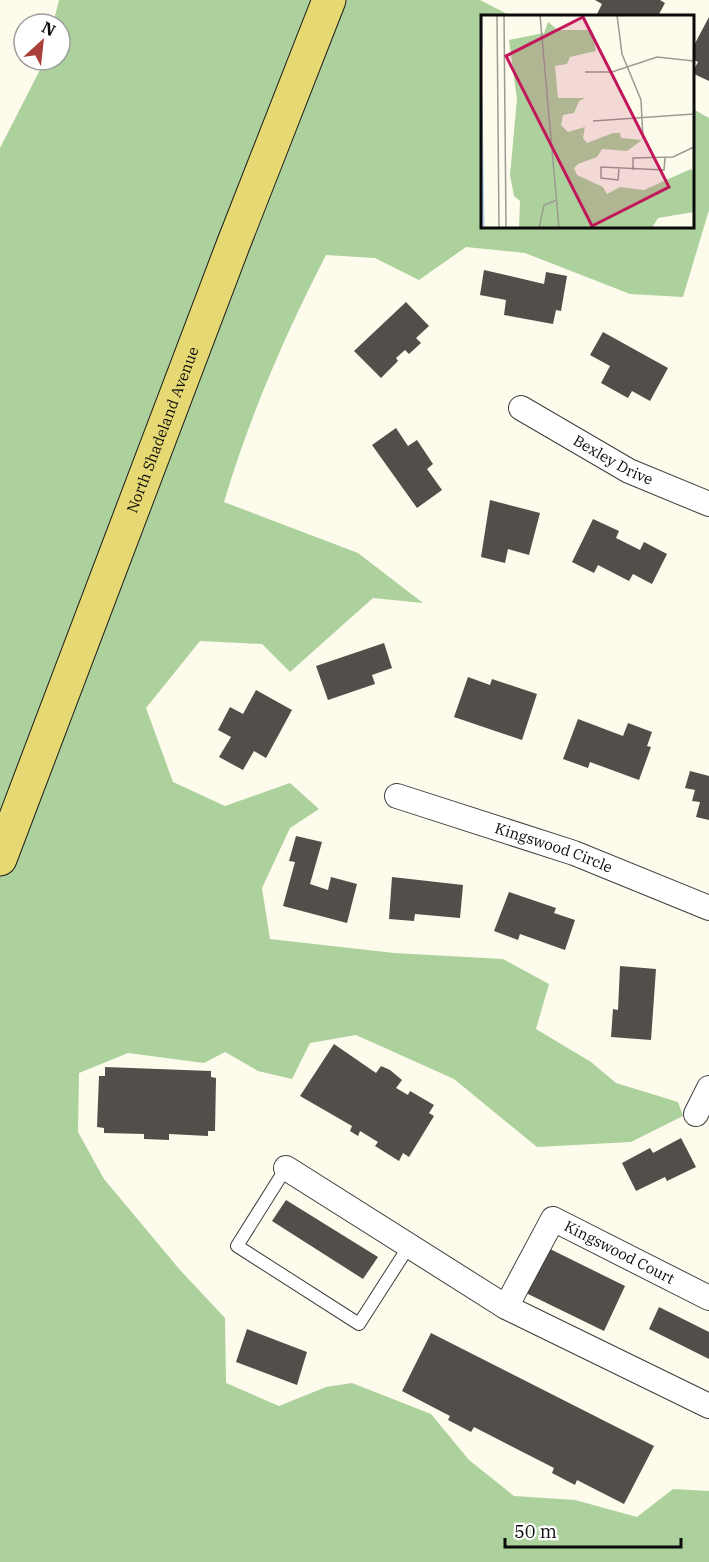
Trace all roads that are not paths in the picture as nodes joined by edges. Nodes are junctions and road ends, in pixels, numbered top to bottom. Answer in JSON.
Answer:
{"nodes":[{"id":1,"x":329,"y":0,"type":"edge"},
{"id":2,"x":521,"y":408,"type":"dead end"},
{"id":3,"x":709,"y":504,"type":"edge"},
{"id":4,"x":397,"y":796,"type":"dead end"},
{"id":5,"x":0,"y":859,"type":"edge"},
{"id":6,"x":709,"y":908,"type":"edge"},
{"id":7,"x":709,"y":1088,"type":"edge"},
{"id":8,"x":696,"y":1114,"type":"dead end"},
{"id":9,"x":286,"y":1168,"type":"joint"},
{"id":10,"x":409,"y":1246,"type":"junction"},
{"id":11,"x":709,"y":1298,"type":"edge"},
{"id":12,"x":507,"y":1307,"type":"junction"},
{"id":13,"x":709,"y":1406,"type":"edge"}],
"edges":[{"from":1,"to":5,"type":"main road","name":"North Shadeland Avenue"},
{"from":2,"to":3,"type":"street","name":"Bexley Drive"},
{"from":4,"to":6,"type":"street","name":"Kingswood Circle"},
{"from":7,"to":8,"type":"street"},
{"from":9,"to":10,"type":"street"},
{"from":9,"to":10,"type":"lane"},
{"from":10,"to":12,"type":"street"},
{"from":11,"to":12,"type":"street","name":"Kingswood Court"},
{"from":12,"to":13,"type":"street"}]}
